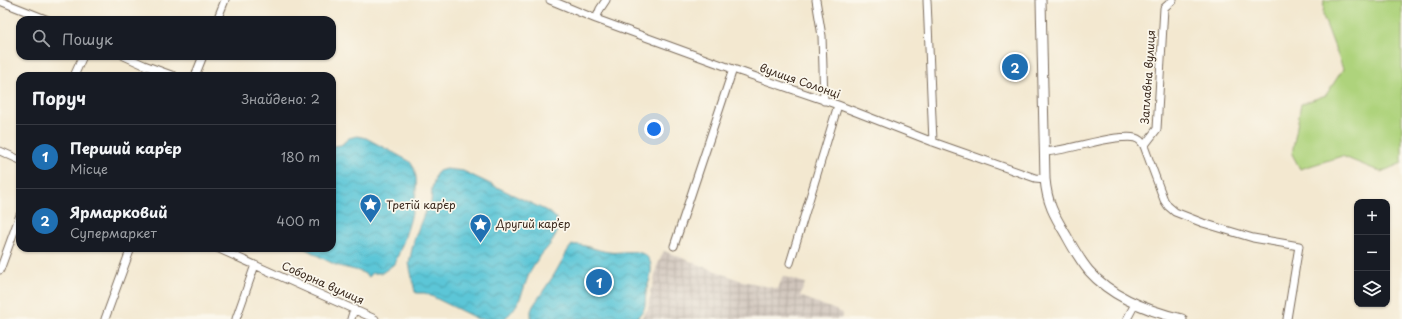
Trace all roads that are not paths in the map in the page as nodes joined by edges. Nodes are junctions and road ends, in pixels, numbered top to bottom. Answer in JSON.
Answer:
{"nodes":[{"id":1,"x":225,"y":0,"type":"edge"},
{"id":2,"x":550,"y":0,"type":"edge"},
{"id":3,"x":606,"y":0,"type":"edge"},
{"id":4,"x":816,"y":0,"type":"edge"},
{"id":5,"x":926,"y":0,"type":"edge"},
{"id":6,"x":1041,"y":0,"type":"edge"},
{"id":7,"x":1173,"y":0,"type":"edge"},
{"id":8,"x":0,"y":1,"type":"edge"},
{"id":9,"x":38,"y":16,"type":"edge"},
{"id":10,"x":219,"y":16,"type":"edge"},
{"id":11,"x":596,"y":19,"type":"junction"},
{"id":12,"x":81,"y":60,"type":"edge"},
{"id":13,"x":133,"y":60,"type":"edge"},
{"id":14,"x":201,"y":60,"type":"edge"},
{"id":15,"x":734,"y":69,"type":"junction"},
{"id":16,"x":76,"y":72,"type":"edge"},
{"id":17,"x":163,"y":72,"type":"edge"},
{"id":18,"x":197,"y":72,"type":"edge"},
{"id":19,"x":824,"y":101,"type":"junction"},
{"id":20,"x":838,"y":105,"type":"junction"},
{"id":21,"x":933,"y":142,"type":"junction"},
{"id":22,"x":1144,"y":146,"type":"junction"},
{"id":23,"x":0,"y":151,"type":"edge"},
{"id":24,"x":1045,"y":152,"type":"junction"},
{"id":25,"x":16,"y":158,"type":"edge"},
{"id":26,"x":1045,"y":179,"type":"junction"},
{"id":27,"x":16,"y":226,"type":"edge"},
{"id":28,"x":674,"y":246,"type":"dead end"},
{"id":29,"x":130,"y":252,"type":"edge"},
{"id":30,"x":226,"y":252,"type":"edge"},
{"id":31,"x":790,"y":263,"type":"dead end"},
{"id":32,"x":255,"y":264,"type":"junction"},
{"id":33,"x":0,"y":270,"type":"edge"},
{"id":34,"x":1135,"y":304,"type":"junction"},
{"id":35,"x":354,"y":309,"type":"junction"},
{"id":36,"x":105,"y":319,"type":"edge"},
{"id":37,"x":236,"y":319,"type":"edge"},
{"id":38,"x":351,"y":319,"type":"edge"},
{"id":39,"x":375,"y":319,"type":"edge"},
{"id":40,"x":1128,"y":319,"type":"edge"},
{"id":41,"x":1182,"y":319,"type":"edge"},
{"id":42,"x":1287,"y":319,"type":"edge"}],
"edges":[{"from":1,"to":10,"type":"street"},
{"from":2,"to":11,"type":"street","name":"вулиця Солонці"},
{"from":3,"to":11,"type":"street"},
{"from":4,"to":19,"type":"street"},
{"from":5,"to":21,"type":"street"},
{"from":6,"to":24,"type":"main road"},
{"from":7,"to":22,"type":"street","name":"Заплавна вулиця"},
{"from":8,"to":9,"type":"street"},
{"from":11,"to":15,"type":"street","name":"вулиця Солонці"},
{"from":12,"to":16,"type":"street"},
{"from":13,"to":17,"type":"street"},
{"from":14,"to":18,"type":"street"},
{"from":15,"to":19,"type":"street","name":"вулиця Солонці"},
{"from":15,"to":28,"type":"street"},
{"from":19,"to":20,"type":"street","name":"вулиця Солонці"},
{"from":20,"to":21,"type":"street","name":"вулиця Солонці"},
{"from":20,"to":31,"type":"street"},
{"from":21,"to":26,"type":"street","name":"вулиця Солонці"},
{"from":22,"to":24,"type":"street"},
{"from":22,"to":42,"type":"street"},
{"from":23,"to":25,"type":"street"},
{"from":24,"to":26,"type":"main road"},
{"from":26,"to":34,"type":"main road"},
{"from":27,"to":33,"type":"street"},
{"from":29,"to":36,"type":"street"},
{"from":30,"to":32,"type":"street","name":"Соборна вулиця"},
{"from":32,"to":35,"type":"street","name":"Соборна вулиця"},
{"from":32,"to":37,"type":"street"},
{"from":34,"to":40,"type":"street"},
{"from":34,"to":41,"type":"main road"},
{"from":35,"to":38,"type":"street"},
{"from":35,"to":39,"type":"street","name":"Соборна вулиця"}]}
